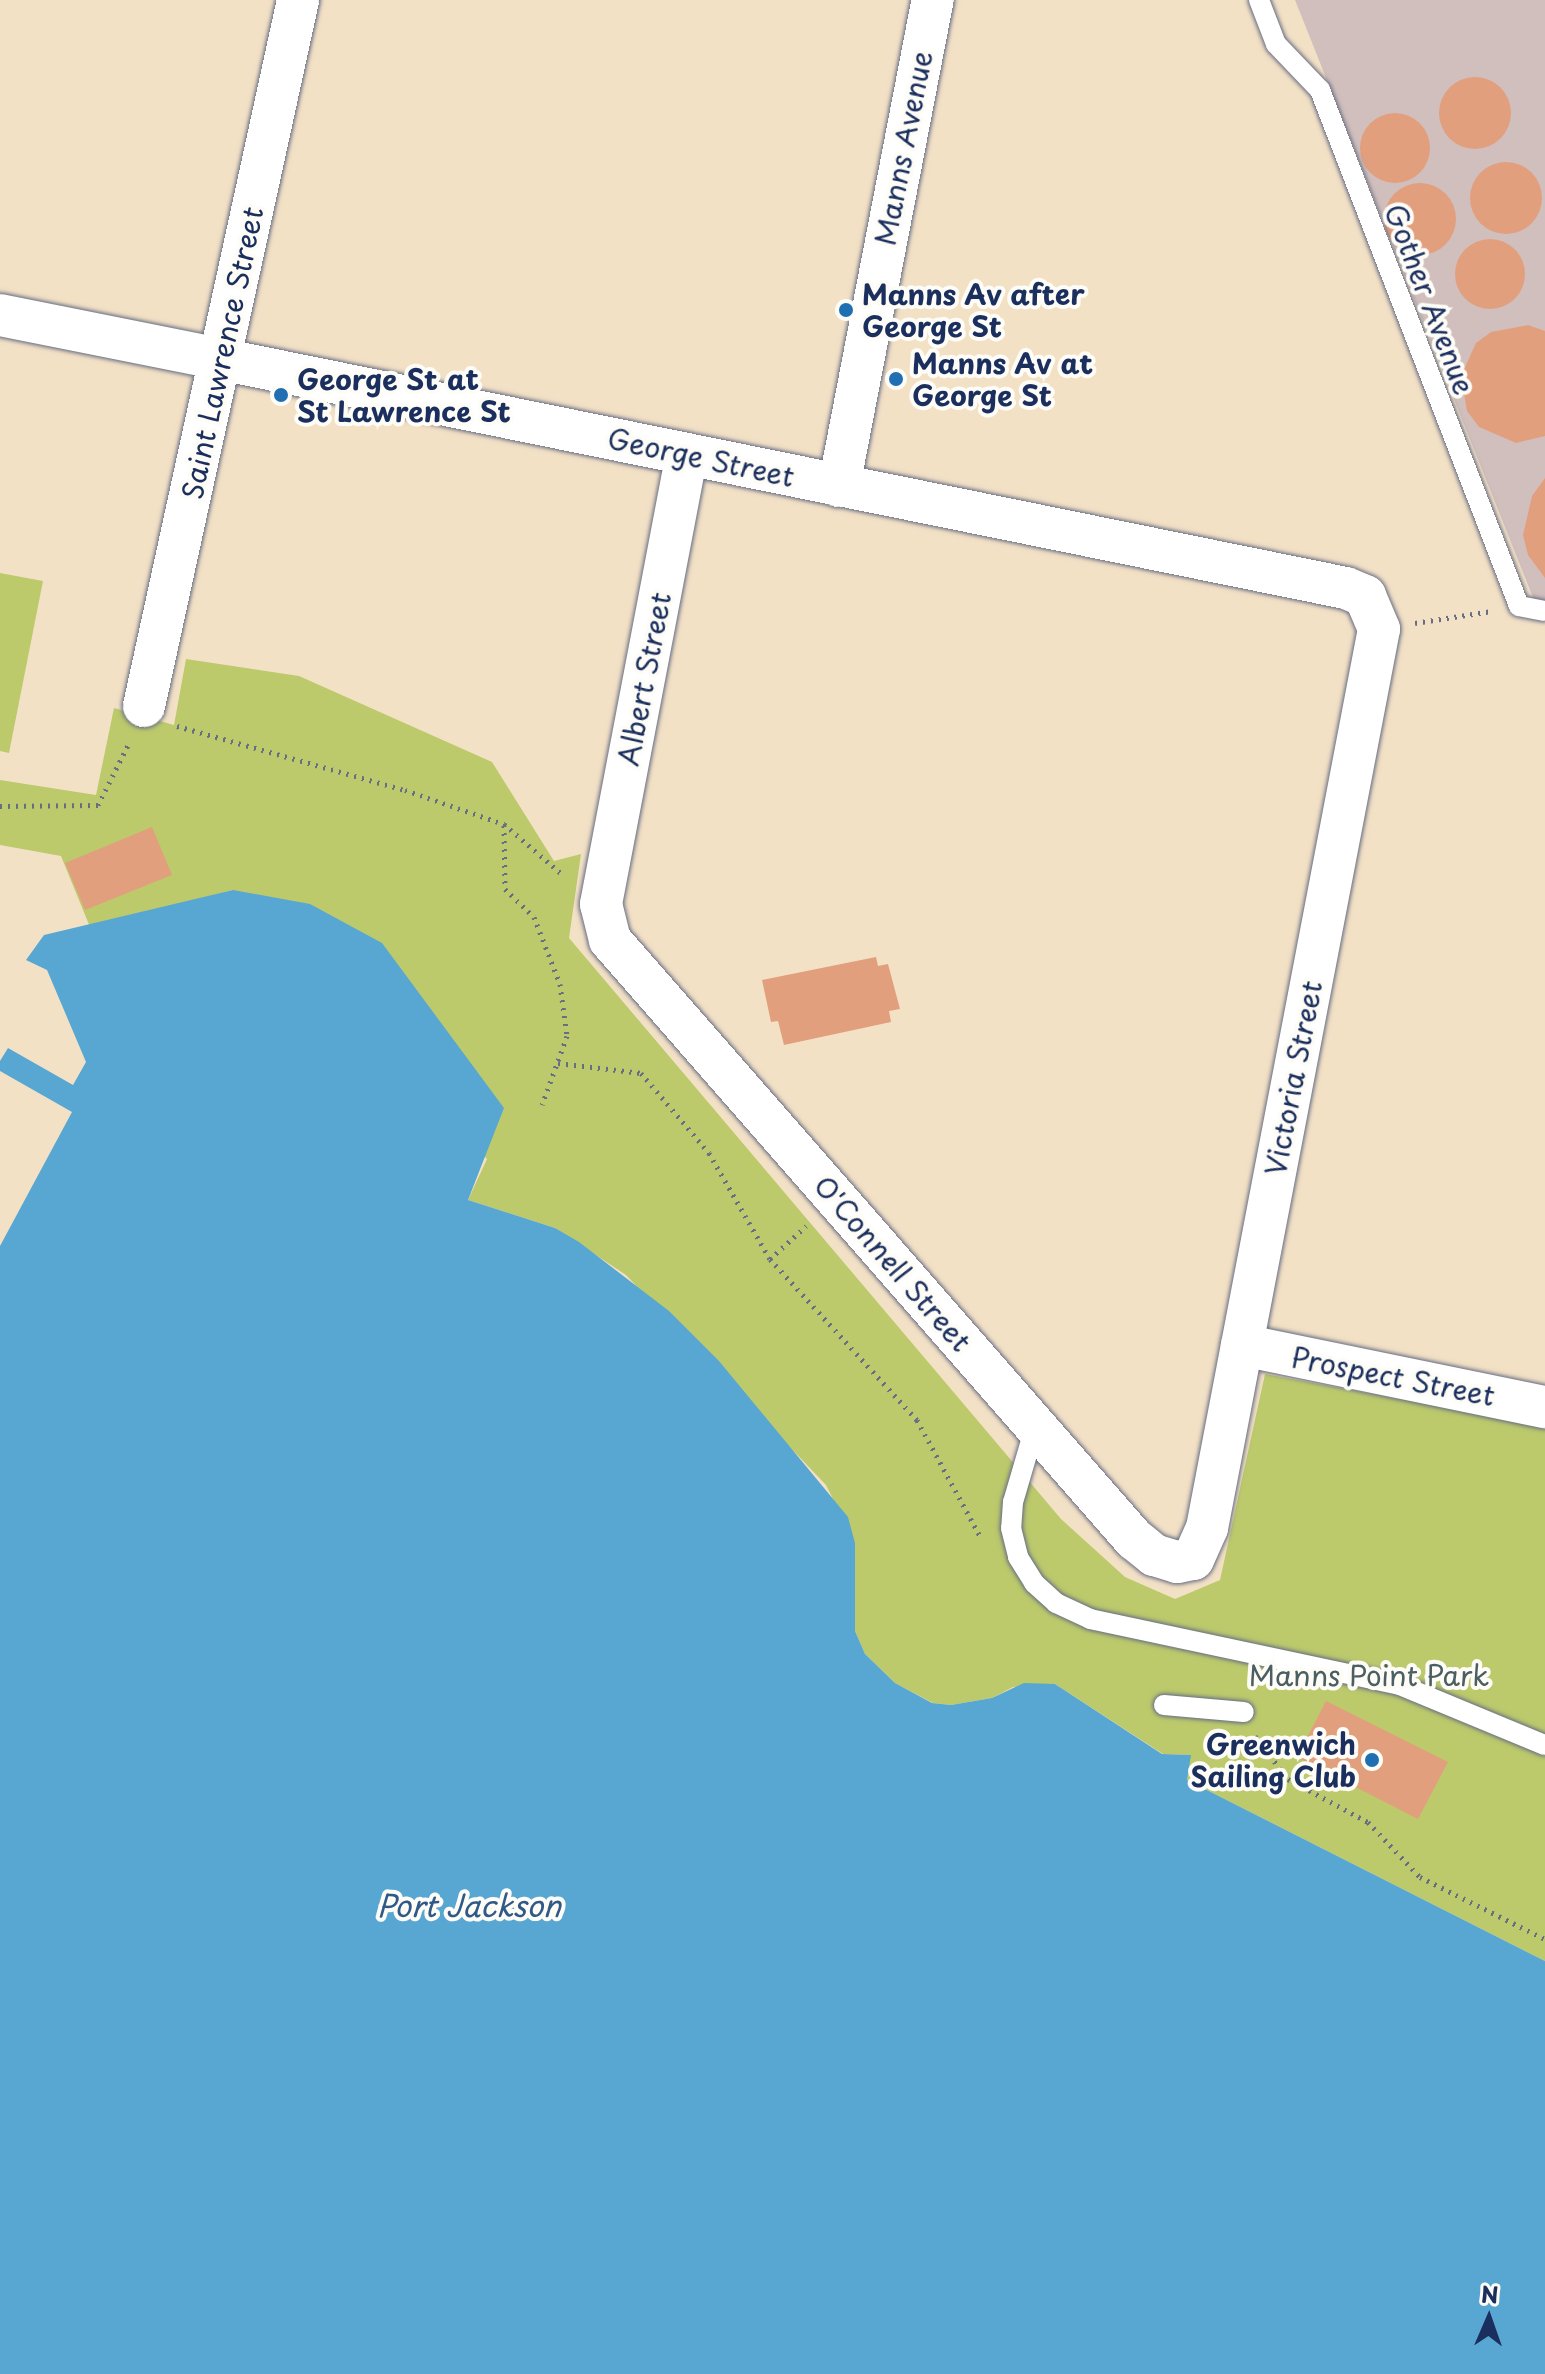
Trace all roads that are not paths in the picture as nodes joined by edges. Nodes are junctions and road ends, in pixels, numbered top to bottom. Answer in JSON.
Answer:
{"nodes":[{"id":1,"x":298,"y":0,"type":"edge"},
{"id":2,"x":933,"y":0,"type":"edge"},
{"id":3,"x":1259,"y":0,"type":"edge"},
{"id":4,"x":0,"y":315,"type":"edge"},
{"id":5,"x":220,"y":359,"type":"junction"},
{"id":6,"x":687,"y":454,"type":"junction"},
{"id":7,"x":839,"y":486,"type":"junction"},
{"id":8,"x":1545,"y":611,"type":"edge"},
{"id":9,"x":1379,"y":629,"type":"joint"},
{"id":10,"x":144,"y":706,"type":"road end"},
{"id":11,"x":601,"y":904,"type":"joint"},
{"id":12,"x":1242,"y":1345,"type":"junction"},
{"id":13,"x":1545,"y":1407,"type":"edge"},
{"id":14,"x":1035,"y":1427,"type":"junction"},
{"id":15,"x":1207,"y":1528,"type":"joint"},
{"id":16,"x":1164,"y":1705,"type":"dead end"},
{"id":17,"x":1244,"y":1712,"type":"dead end"},
{"id":18,"x":1545,"y":1745,"type":"edge"}],
"edges":[{"from":1,"to":5,"type":"street","name":"Saint Lawrence Street"},
{"from":2,"to":7,"type":"street","name":"Manns Avenue"},
{"from":3,"to":8,"type":"lane","name":"Gother Avenue"},
{"from":4,"to":5,"type":"street","name":"George Street"},
{"from":5,"to":6,"type":"street","name":"George Street"},
{"from":5,"to":10,"type":"street","name":"Saint Lawrence Street"},
{"from":6,"to":7,"type":"street","name":"George Street"},
{"from":6,"to":11,"type":"street","name":"Albert Street"},
{"from":7,"to":9,"type":"street","name":"George Street"},
{"from":9,"to":12,"type":"street","name":"Victoria Street"},
{"from":11,"to":14,"type":"street","name":"O'Connell Street"},
{"from":12,"to":13,"type":"street","name":"Prospect Street"},
{"from":12,"to":15,"type":"street","name":"Victoria Street"},
{"from":14,"to":15,"type":"street","name":"O'Connell Street"},
{"from":14,"to":18,"type":"lane"},
{"from":16,"to":17,"type":"lane"}]}
